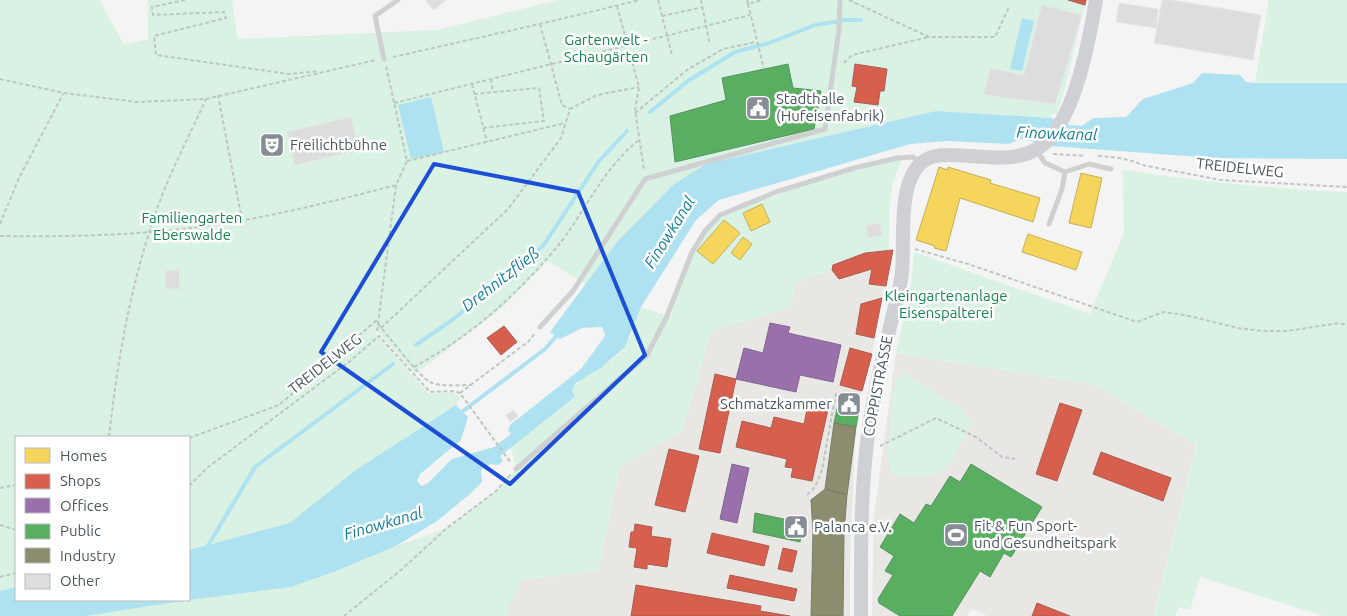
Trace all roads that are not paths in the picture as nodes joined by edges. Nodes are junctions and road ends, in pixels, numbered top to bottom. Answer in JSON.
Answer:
{"nodes":[{"id":1,"x":398,"y":0,"type":"edge"},
{"id":2,"x":840,"y":0,"type":"edge"},
{"id":3,"x":1096,"y":0,"type":"edge"},
{"id":4,"x":384,"y":59,"type":"road end"},
{"id":5,"x":1036,"y":150,"type":"junction"},
{"id":6,"x":922,"y":162,"type":"junction"},
{"id":7,"x":1111,"y":169,"type":"dead end"},
{"id":8,"x":1065,"y":172,"type":"junction"},
{"id":9,"x":1049,"y":224,"type":"dead end"},
{"id":10,"x":540,"y":327,"type":"road end"},
{"id":11,"x":516,"y":468,"type":"road end"},
{"id":12,"x":861,"y":616,"type":"edge"}],
"edges":[{"from":1,"to":4,"type":"lane"},
{"from":2,"to":10,"type":"lane"},
{"from":3,"to":5,"type":"main road"},
{"from":5,"to":6,"type":"main road"},
{"from":5,"to":8,"type":"lane"},
{"from":6,"to":11,"type":"lane"},
{"from":6,"to":12,"type":"main road","name":"COPPISTRASSE"},
{"from":7,"to":8,"type":"lane"},
{"from":8,"to":9,"type":"lane"}]}
